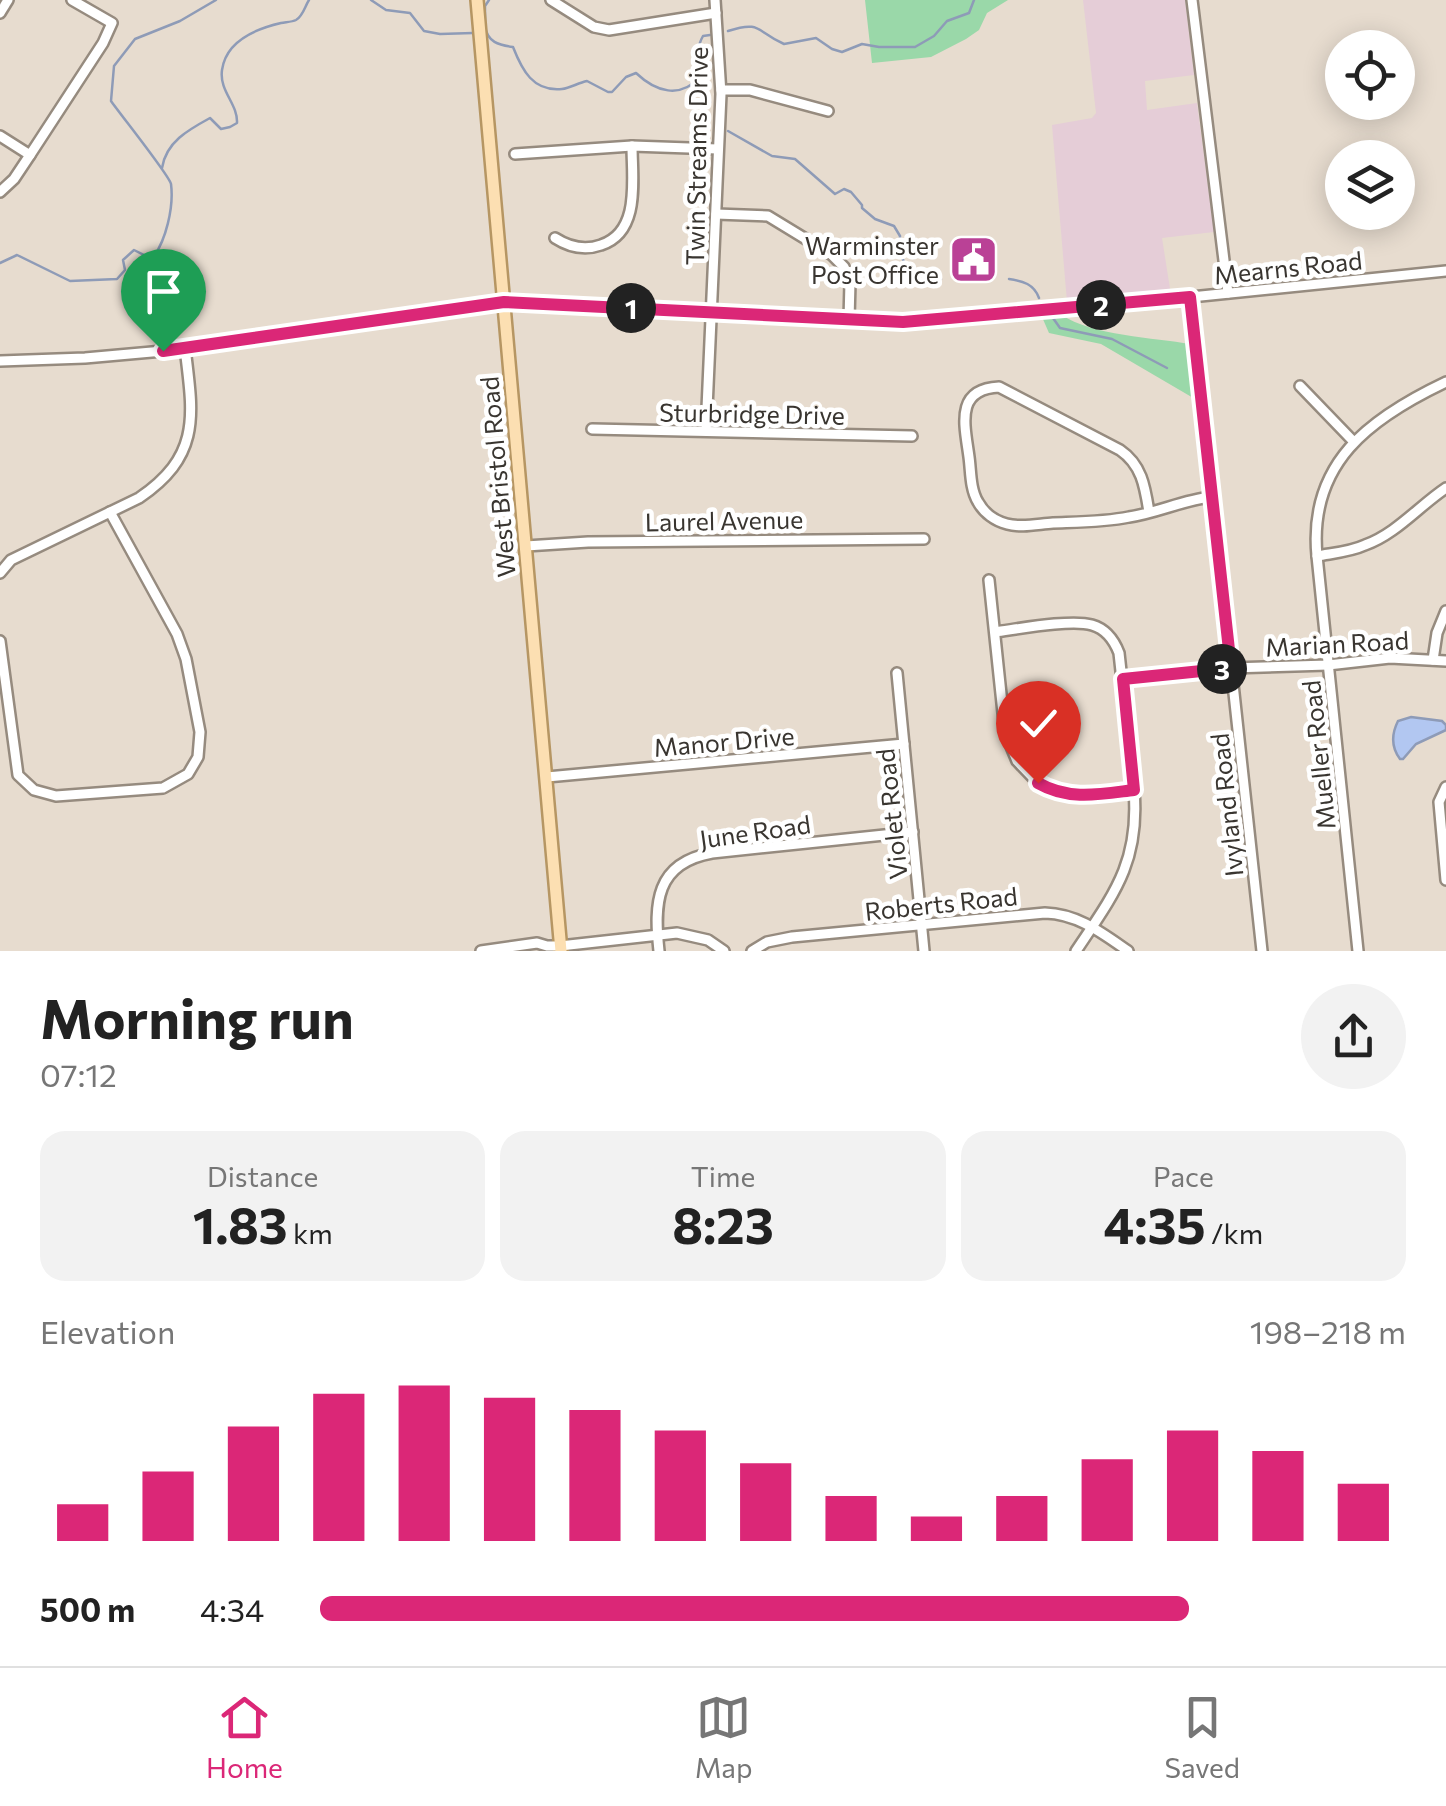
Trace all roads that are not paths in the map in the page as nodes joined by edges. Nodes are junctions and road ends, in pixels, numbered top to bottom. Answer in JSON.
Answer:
{"nodes":[{"id":1,"x":8,"y":0,"type":"edge"},
{"id":2,"x":72,"y":0,"type":"edge"},
{"id":3,"x":477,"y":0,"type":"edge"},
{"id":4,"x":552,"y":0,"type":"edge"},
{"id":5,"x":715,"y":0,"type":"edge"},
{"id":6,"x":1192,"y":0,"type":"edge"},
{"id":7,"x":0,"y":13,"type":"edge"},
{"id":8,"x":716,"y":13,"type":"junction"},
{"id":9,"x":721,"y":90,"type":"junction"},
{"id":10,"x":828,"y":111,"type":"dead end"},
{"id":11,"x":0,"y":136,"type":"edge"},
{"id":12,"x":632,"y":146,"type":"junction"},
{"id":13,"x":718,"y":149,"type":"junction"},
{"id":14,"x":516,"y":154,"type":"dead end"},
{"id":15,"x":30,"y":155,"type":"junction"},
{"id":16,"x":0,"y":192,"type":"edge"},
{"id":17,"x":716,"y":214,"type":"junction"},
{"id":18,"x":554,"y":238,"type":"dead end"},
{"id":19,"x":1446,"y":271,"type":"edge"},
{"id":20,"x":1228,"y":293,"type":"junction"},
{"id":21,"x":1190,"y":297,"type":"junction"},
{"id":22,"x":504,"y":302,"type":"junction"},
{"id":23,"x":712,"y":314,"type":"junction"},
{"id":24,"x":849,"y":320,"type":"junction"},
{"id":25,"x":203,"y":345,"type":"junction"},
{"id":26,"x":186,"y":348,"type":"junction"},
{"id":27,"x":0,"y":362,"type":"edge"},
{"id":28,"x":188,"y":370,"type":"junction"},
{"id":29,"x":1446,"y":382,"type":"edge"},
{"id":30,"x":1300,"y":386,"type":"dead end"},
{"id":31,"x":592,"y":429,"type":"dead end"},
{"id":32,"x":706,"y":431,"type":"junction"},
{"id":33,"x":912,"y":436,"type":"dead end"},
{"id":34,"x":1354,"y":442,"type":"junction"},
{"id":35,"x":1446,"y":488,"type":"edge"},
{"id":36,"x":1211,"y":497,"type":"junction"},
{"id":37,"x":110,"y":512,"type":"junction"},
{"id":38,"x":1149,"y":512,"type":"junction"},
{"id":39,"x":924,"y":539,"type":"dead end"},
{"id":40,"x":526,"y":546,"type":"junction"},
{"id":41,"x":1316,"y":556,"type":"junction"},
{"id":42,"x":0,"y":573,"type":"edge"},
{"id":43,"x":989,"y":580,"type":"dead end"},
{"id":44,"x":1446,"y":611,"type":"edge"},
{"id":45,"x":995,"y":632,"type":"junction"},
{"id":46,"x":0,"y":641,"type":"edge"},
{"id":47,"x":1,"y":660,"type":"edge"},
{"id":48,"x":1433,"y":660,"type":"junction"},
{"id":49,"x":1446,"y":661,"type":"edge"},
{"id":50,"x":1328,"y":665,"type":"junction"},
{"id":51,"x":1231,"y":668,"type":"junction"},
{"id":52,"x":897,"y":673,"type":"dead end"},
{"id":53,"x":1123,"y":679,"type":"junction"},
{"id":54,"x":904,"y":744,"type":"junction"},
{"id":55,"x":546,"y":777,"type":"junction"},
{"id":56,"x":1446,"y":787,"type":"edge"},
{"id":57,"x":1134,"y":790,"type":"junction"},
{"id":58,"x":913,"y":832,"type":"junction"},
{"id":59,"x":1446,"y":880,"type":"edge"},
{"id":60,"x":922,"y":925,"type":"junction"},
{"id":61,"x":1092,"y":928,"type":"junction"},
{"id":62,"x":657,"y":935,"type":"junction"},
{"id":63,"x":556,"y":948,"type":"edge"},
{"id":64,"x":481,"y":951,"type":"edge"},
{"id":65,"x":533,"y":951,"type":"edge"},
{"id":66,"x":659,"y":951,"type":"edge"},
{"id":67,"x":724,"y":951,"type":"edge"},
{"id":68,"x":752,"y":951,"type":"edge"},
{"id":69,"x":924,"y":951,"type":"edge"},
{"id":70,"x":1076,"y":951,"type":"edge"},
{"id":71,"x":1128,"y":951,"type":"edge"},
{"id":72,"x":1262,"y":951,"type":"edge"},
{"id":73,"x":1358,"y":951,"type":"edge"}],
"edges":[{"from":1,"to":7,"type":"street"},
{"from":2,"to":15,"type":"street"},
{"from":3,"to":22,"type":"main road","name":"West Bristol Road"},
{"from":4,"to":8,"type":"street"},
{"from":5,"to":8,"type":"street","name":"Twin Streams Drive"},
{"from":6,"to":20,"type":"street"},
{"from":8,"to":9,"type":"street","name":"Twin Streams Drive"},
{"from":9,"to":10,"type":"street"},
{"from":9,"to":13,"type":"street","name":"Twin Streams Drive"},
{"from":11,"to":15,"type":"street"},
{"from":12,"to":13,"type":"street"},
{"from":12,"to":14,"type":"street"},
{"from":12,"to":18,"type":"street"},
{"from":13,"to":17,"type":"street","name":"Twin Streams Drive"},
{"from":15,"to":16,"type":"street"},
{"from":17,"to":23,"type":"street","name":"Twin Streams Drive"},
{"from":17,"to":24,"type":"street"},
{"from":19,"to":20,"type":"street","name":"Mearns Road"},
{"from":20,"to":21,"type":"street","name":"Mearns Road"},
{"from":21,"to":24,"type":"street","name":"Mearns Road"},
{"from":21,"to":36,"type":"street","name":"Ivyland Road"},
{"from":22,"to":23,"type":"street","name":"Mearns Road"},
{"from":22,"to":25,"type":"street","name":"Mearns Road"},
{"from":22,"to":40,"type":"main road","name":"West Bristol Road"},
{"from":23,"to":24,"type":"street","name":"Mearns Road"},
{"from":23,"to":32,"type":"street","name":"Twin Streams Drive"},
{"from":25,"to":26,"type":"street","name":"Mearns Road"},
{"from":25,"to":28,"type":"street"},
{"from":26,"to":27,"type":"street","name":"Mearns Road"},
{"from":26,"to":28,"type":"street"},
{"from":28,"to":37,"type":"street"},
{"from":29,"to":34,"type":"street","name":"Mueller Road"},
{"from":30,"to":34,"type":"street"},
{"from":31,"to":32,"type":"street","name":"Sturbridge Drive"},
{"from":32,"to":33,"type":"street","name":"Sturbridge Drive"},
{"from":34,"to":41,"type":"street","name":"Mueller Road"},
{"from":35,"to":41,"type":"street"},
{"from":36,"to":38,"type":"street"},
{"from":36,"to":51,"type":"street","name":"Ivyland Road"},
{"from":37,"to":42,"type":"street"},
{"from":37,"to":47,"type":"street"},
{"from":38,"to":38,"type":"street"},
{"from":39,"to":40,"type":"street","name":"Laurel Avenue"},
{"from":40,"to":55,"type":"main road","name":"West Bristol Road"},
{"from":41,"to":50,"type":"street","name":"Mueller Road"},
{"from":43,"to":45,"type":"street"},
{"from":44,"to":48,"type":"street"},
{"from":45,"to":53,"type":"street"},
{"from":45,"to":57,"type":"street"},
{"from":46,"to":47,"type":"street"},
{"from":48,"to":49,"type":"street","name":"Marian Road"},
{"from":48,"to":50,"type":"street","name":"Marian Road"},
{"from":50,"to":51,"type":"street","name":"Marian Road"},
{"from":50,"to":73,"type":"street","name":"Mueller Road"},
{"from":51,"to":53,"type":"street","name":"Marian Road"},
{"from":51,"to":72,"type":"street","name":"Ivyland Road"},
{"from":52,"to":54,"type":"street","name":"Violet Road"},
{"from":53,"to":57,"type":"street"},
{"from":54,"to":55,"type":"street","name":"Manor Drive"},
{"from":54,"to":58,"type":"street","name":"Violet Road"},
{"from":55,"to":63,"type":"main road","name":"West Bristol Road"},
{"from":56,"to":59,"type":"street"},
{"from":57,"to":61,"type":"street"},
{"from":58,"to":60,"type":"street","name":"Violet Road"},
{"from":58,"to":62,"type":"street","name":"June Road"},
{"from":60,"to":61,"type":"street","name":"Roberts Road"},
{"from":60,"to":68,"type":"street","name":"Roberts Road"},
{"from":60,"to":69,"type":"street","name":"Violet Road"},
{"from":61,"to":70,"type":"street"},
{"from":61,"to":71,"type":"street","name":"Roberts Road"},
{"from":62,"to":63,"type":"street"},
{"from":62,"to":66,"type":"street","name":"June Road"},
{"from":62,"to":67,"type":"street"},
{"from":63,"to":64,"type":"street"},
{"from":63,"to":65,"type":"street"}]}
